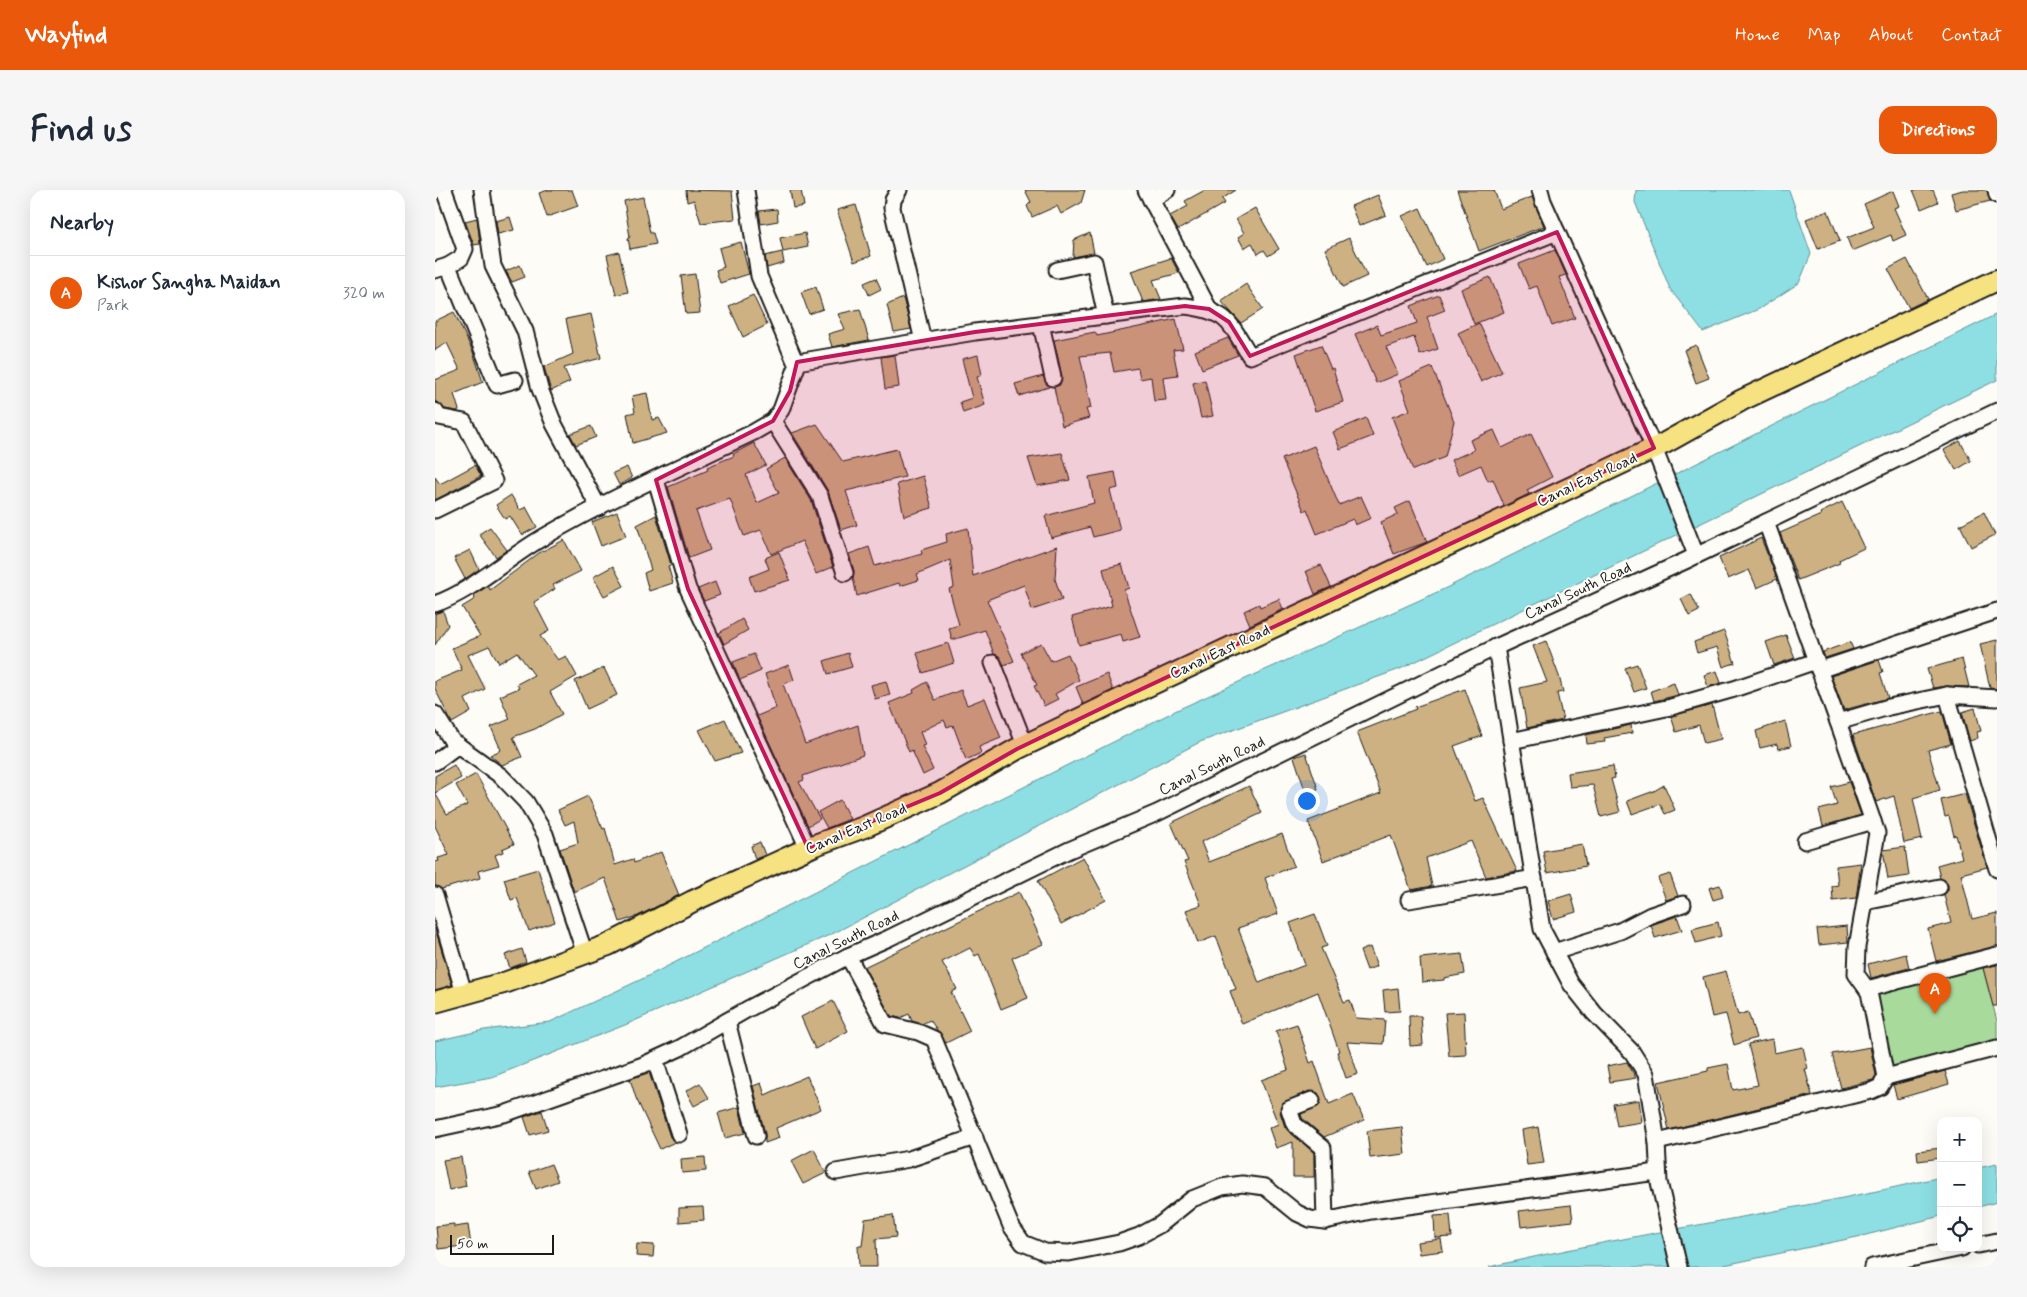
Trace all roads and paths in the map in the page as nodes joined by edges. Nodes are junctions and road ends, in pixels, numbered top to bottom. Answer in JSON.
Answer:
{"nodes":[{"id":1,"x":444,"y":190,"type":"edge"},
{"id":2,"x":482,"y":190,"type":"edge"},
{"id":3,"x":746,"y":190,"type":"edge"},
{"id":4,"x":899,"y":190,"type":"edge"},
{"id":5,"x":1167,"y":190,"type":"edge"},
{"id":6,"x":1540,"y":190,"type":"edge"},
{"id":7,"x":1996,"y":190,"type":"edge"},
{"id":8,"x":1149,"y":195,"type":"edge"},
{"id":9,"x":1997,"y":195,"type":"edge"},
{"id":10,"x":1557,"y":232,"type":"junction"},
{"id":11,"x":442,"y":268,"type":"edge"},
{"id":12,"x":1057,"y":270,"type":"dead end"},
{"id":13,"x":1997,"y":280,"type":"edge"},
{"id":14,"x":1209,"y":309,"type":"junction"},
{"id":15,"x":1106,"y":316,"type":"junction"},
{"id":16,"x":1041,"y":324,"type":"junction"},
{"id":17,"x":923,"y":341,"type":"junction"},
{"id":18,"x":797,"y":362,"type":"junction"},
{"id":19,"x":1053,"y":378,"type":"dead end"},
{"id":20,"x":515,"y":380,"type":"dead end"},
{"id":21,"x":435,"y":411,"type":"edge"},
{"id":22,"x":1997,"y":411,"type":"edge"},
{"id":23,"x":773,"y":421,"type":"junction"},
{"id":24,"x":1655,"y":448,"type":"junction"},
{"id":25,"x":656,"y":480,"type":"junction"},
{"id":26,"x":599,"y":508,"type":"junction"},
{"id":27,"x":435,"y":510,"type":"edge"},
{"id":28,"x":1766,"y":522,"type":"junction"},
{"id":29,"x":1696,"y":555,"type":"junction"},
{"id":30,"x":845,"y":573,"type":"dead end"},
{"id":31,"x":435,"y":604,"type":"edge"},
{"id":32,"x":1997,"y":610,"type":"edge"},
{"id":33,"x":1496,"y":647,"type":"junction"},
{"id":34,"x":993,"y":663,"type":"dead end"},
{"id":35,"x":1818,"y":666,"type":"junction"},
{"id":36,"x":1947,"y":695,"type":"junction"},
{"id":37,"x":1997,"y":698,"type":"edge"},
{"id":38,"x":435,"y":714,"type":"edge"},
{"id":39,"x":1838,"y":722,"type":"junction"},
{"id":40,"x":1511,"y":740,"type":"junction"},
{"id":41,"x":458,"y":745,"type":"junction"},
{"id":42,"x":1025,"y":745,"type":"junction"},
{"id":43,"x":435,"y":762,"type":"edge"},
{"id":44,"x":1873,"y":821,"type":"junction"},
{"id":45,"x":1805,"y":841,"type":"dead end"},
{"id":46,"x":808,"y":848,"type":"junction"},
{"id":47,"x":1997,"y":869,"type":"edge"},
{"id":48,"x":1534,"y":878,"type":"junction"},
{"id":49,"x":1939,"y":887,"type":"dead end"},
{"id":50,"x":435,"y":895,"type":"edge"},
{"id":51,"x":1409,"y":900,"type":"dead end"},
{"id":52,"x":1865,"y":902,"type":"junction"},
{"id":53,"x":1683,"y":904,"type":"dead end"},
{"id":54,"x":1555,"y":952,"type":"junction"},
{"id":55,"x":585,"y":954,"type":"junction"},
{"id":56,"x":1997,"y":955,"type":"edge"},
{"id":57,"x":848,"y":956,"type":"junction"},
{"id":58,"x":1867,"y":989,"type":"junction"},
{"id":59,"x":464,"y":993,"type":"junction"},
{"id":60,"x":435,"y":1002,"type":"edge"},
{"id":61,"x":727,"y":1021,"type":"junction"},
{"id":62,"x":1997,"y":1048,"type":"edge"},
{"id":63,"x":655,"y":1060,"type":"junction"},
{"id":64,"x":1886,"y":1077,"type":"junction"},
{"id":65,"x":1312,"y":1100,"type":"dead end"},
{"id":66,"x":435,"y":1129,"type":"edge"},
{"id":67,"x":679,"y":1134,"type":"dead end"},
{"id":68,"x":756,"y":1136,"type":"dead end"},
{"id":69,"x":975,"y":1136,"type":"junction"},
{"id":70,"x":1657,"y":1142,"type":"junction"},
{"id":71,"x":836,"y":1172,"type":"dead end"},
{"id":72,"x":1658,"y":1177,"type":"junction"},
{"id":73,"x":1325,"y":1221,"type":"junction"},
{"id":74,"x":1997,"y":1241,"type":"edge"},
{"id":75,"x":1982,"y":1244,"type":"edge"},
{"id":76,"x":1943,"y":1252,"type":"edge"},
{"id":77,"x":1679,"y":1267,"type":"edge"},
{"id":78,"x":1872,"y":1267,"type":"edge"}],
"edges":[{"from":1,"to":11,"type":"street"},
{"from":2,"to":26,"type":"street"},
{"from":3,"to":18,"type":"street"},
{"from":4,"to":17,"type":"street"},
{"from":5,"to":8,"type":"street"},
{"from":6,"to":10,"type":"street"},
{"from":7,"to":9,"type":"street"},
{"from":8,"to":14,"type":"street"},
{"from":10,"to":14,"type":"street"},
{"from":10,"to":24,"type":"street"},
{"from":11,"to":20,"type":"street"},
{"from":12,"to":15,"type":"street"},
{"from":13,"to":24,"type":"main road","name":"Canal East Road"},
{"from":14,"to":15,"type":"street"},
{"from":15,"to":16,"type":"street"},
{"from":16,"to":17,"type":"street"},
{"from":16,"to":19,"type":"street"},
{"from":17,"to":18,"type":"street"},
{"from":18,"to":23,"type":"street"},
{"from":21,"to":27,"type":"street"},
{"from":22,"to":28,"type":"street","name":"Canal South Road"},
{"from":23,"to":25,"type":"street"},
{"from":23,"to":30,"type":"street"},
{"from":24,"to":29,"type":"street"},
{"from":24,"to":42,"type":"main road","name":"Canal East Road"},
{"from":25,"to":26,"type":"street"},
{"from":25,"to":46,"type":"street"},
{"from":26,"to":31,"type":"street"},
{"from":28,"to":29,"type":"street","name":"Canal South Road"},
{"from":28,"to":35,"type":"street"},
{"from":29,"to":33,"type":"street","name":"Canal South Road"},
{"from":32,"to":35,"type":"street"},
{"from":33,"to":40,"type":"street"},
{"from":33,"to":57,"type":"street","name":"Canal South Road"},
{"from":34,"to":42,"type":"street"},
{"from":35,"to":39,"type":"street"},
{"from":35,"to":40,"type":"street"},
{"from":36,"to":37,"type":"street"},
{"from":36,"to":39,"type":"street"},
{"from":36,"to":47,"type":"street"},
{"from":38,"to":41,"type":"street"},
{"from":39,"to":44,"type":"street"},
{"from":40,"to":48,"type":"street"},
{"from":41,"to":43,"type":"street"},
{"from":41,"to":55,"type":"street"},
{"from":42,"to":46,"type":"main road","name":"Canal East Road"},
{"from":44,"to":45,"type":"street"},
{"from":44,"to":52,"type":"street"},
{"from":46,"to":55,"type":"main road","name":"Canal East Road"},
{"from":48,"to":51,"type":"street"},
{"from":48,"to":54,"type":"street"},
{"from":49,"to":52,"type":"street"},
{"from":50,"to":59,"type":"street"},
{"from":52,"to":58,"type":"street"},
{"from":53,"to":54,"type":"street"},
{"from":54,"to":70,"type":"street"},
{"from":55,"to":59,"type":"main road","name":"Canal East Road"},
{"from":56,"to":58,"type":"street"},
{"from":57,"to":61,"type":"street","name":"Canal South Road"},
{"from":57,"to":69,"type":"street"},
{"from":58,"to":64,"type":"street"},
{"from":59,"to":60,"type":"main road","name":"Canal East Road"},
{"from":61,"to":63,"type":"street","name":"Canal South Road"},
{"from":61,"to":68,"type":"street"},
{"from":62,"to":64,"type":"street"},
{"from":63,"to":66,"type":"street","name":"Canal South Road"},
{"from":63,"to":67,"type":"street"},
{"from":64,"to":70,"type":"street"},
{"from":65,"to":73,"type":"street"},
{"from":69,"to":71,"type":"street"},
{"from":69,"to":73,"type":"street"},
{"from":70,"to":72,"type":"street"},
{"from":72,"to":73,"type":"street"},
{"from":72,"to":77,"type":"street"},
{"from":74,"to":75,"type":"street"},
{"from":76,"to":78,"type":"street"}]}
